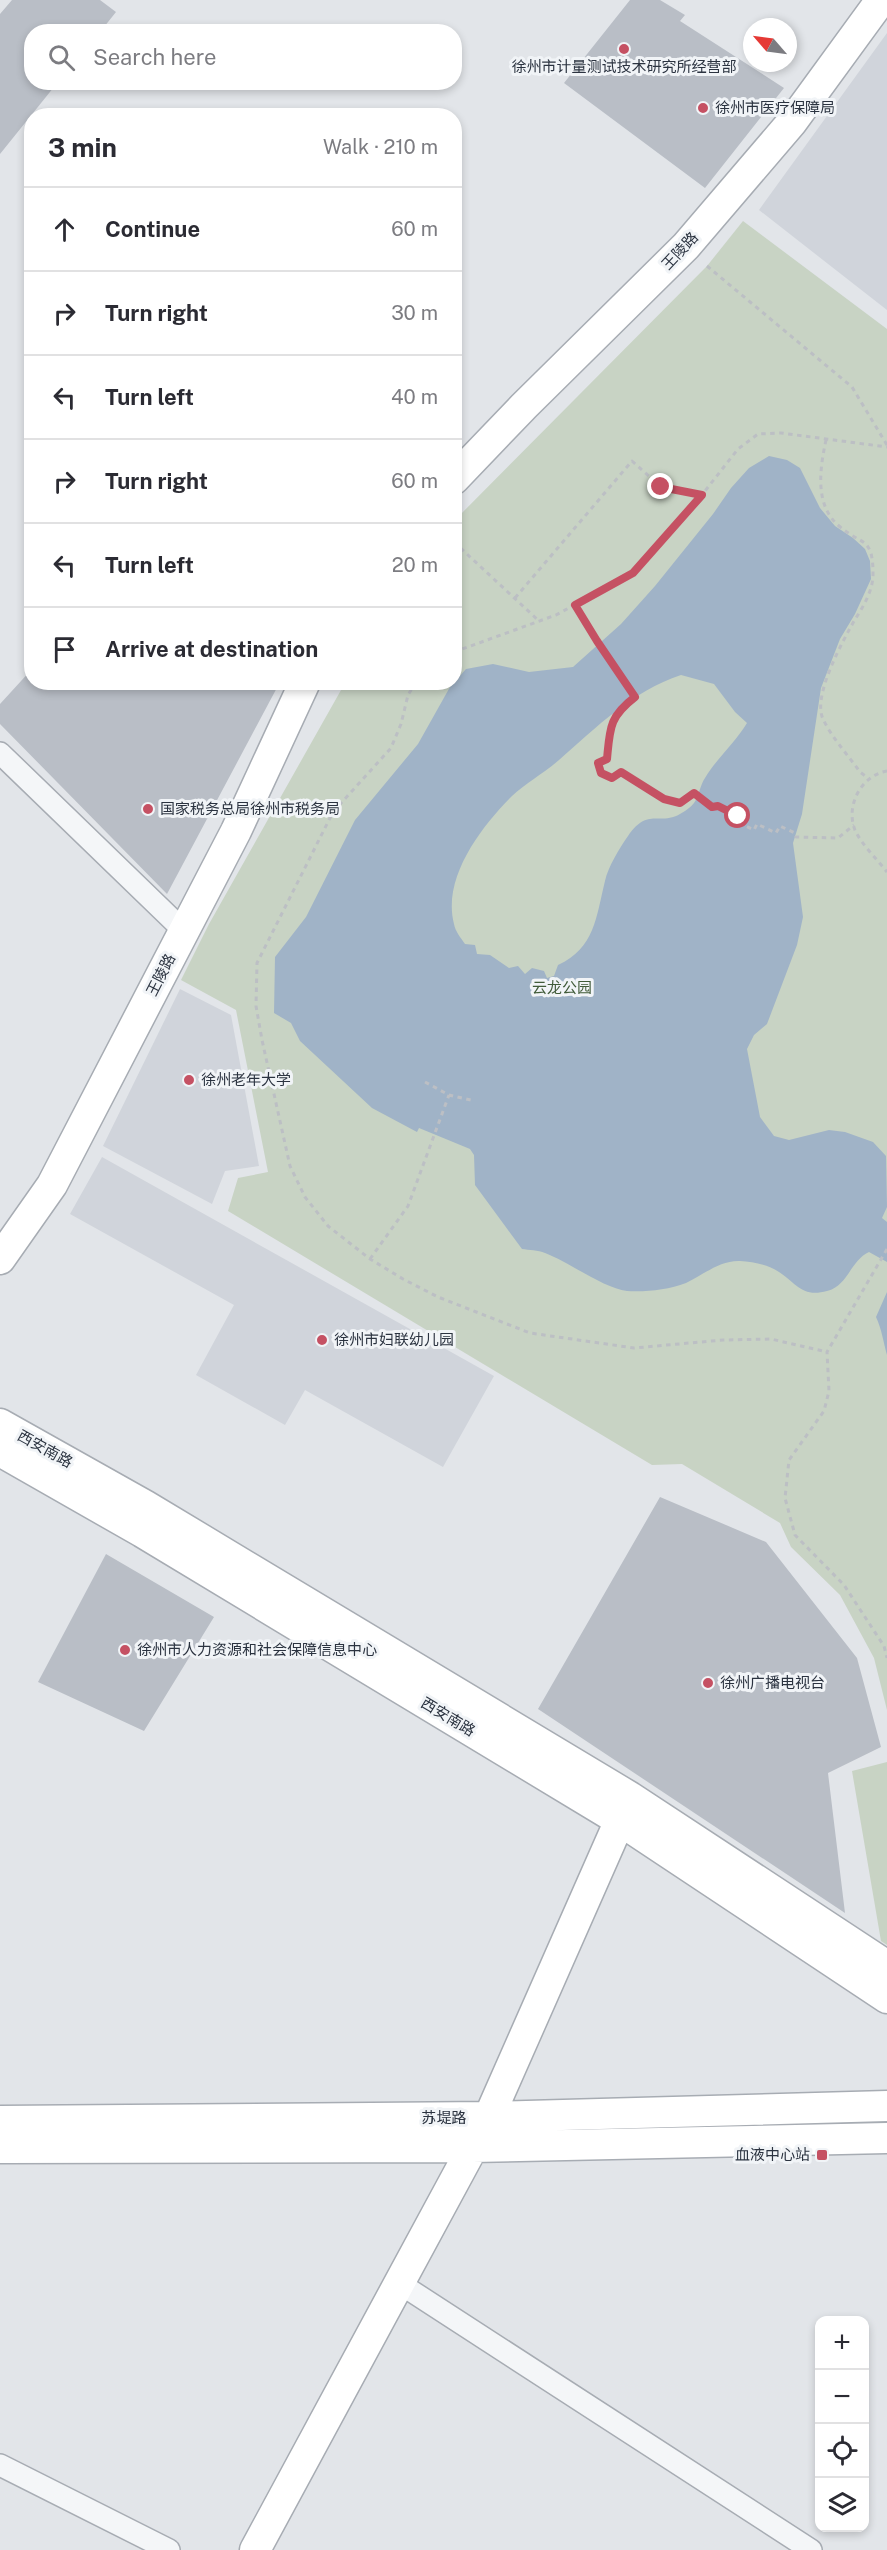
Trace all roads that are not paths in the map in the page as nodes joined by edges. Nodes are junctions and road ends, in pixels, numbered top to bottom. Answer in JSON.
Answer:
{"nodes":[{"id":1,"x":881,"y":0,"type":"edge"},
{"id":2,"x":462,"y":472,"type":"edge"},
{"id":3,"x":301,"y":690,"type":"edge"},
{"id":4,"x":0,"y":753,"type":"edge"},
{"id":5,"x":184,"y":931,"type":"junction"},
{"id":6,"x":0,"y":1259,"type":"edge"},
{"id":7,"x":0,"y":1424,"type":"edge"},
{"id":8,"x":0,"y":1451,"type":"edge"},
{"id":9,"x":625,"y":1808,"type":"junction"},
{"id":10,"x":887,"y":1966,"type":"edge"},
{"id":11,"x":887,"y":1998,"type":"edge"},
{"id":12,"x":887,"y":2106,"type":"edge"},
{"id":13,"x":489,"y":2117,"type":"junction"},
{"id":14,"x":0,"y":2121,"type":"edge"},
{"id":15,"x":887,"y":2138,"type":"edge"},
{"id":16,"x":473,"y":2147,"type":"junction"},
{"id":17,"x":0,"y":2148,"type":"edge"},
{"id":18,"x":399,"y":2283,"type":"junction"},
{"id":19,"x":0,"y":2464,"type":"edge"},
{"id":20,"x":169,"y":2550,"type":"edge"},
{"id":21,"x":255,"y":2550,"type":"edge"},
{"id":22,"x":811,"y":2550,"type":"edge"}],
"edges":[{"from":1,"to":2,"type":"main road","name":"王陵路"},
{"from":3,"to":5,"type":"main road","name":"王陵路"},
{"from":4,"to":5,"type":"street"},
{"from":5,"to":6,"type":"main road","name":"王陵路"},
{"from":7,"to":9,"type":"main road","name":"西安南路"},
{"from":8,"to":9,"type":"main road","name":"西安南路"},
{"from":9,"to":10,"type":"main road","name":"西安南路"},
{"from":9,"to":11,"type":"main road","name":"西安南路"},
{"from":9,"to":13,"type":"main road"},
{"from":12,"to":13,"type":"main road","name":"苏堤路"},
{"from":13,"to":14,"type":"main road","name":"苏堤路"},
{"from":13,"to":16,"type":"main road"},
{"from":15,"to":16,"type":"main road","name":"苏堤路"},
{"from":16,"to":17,"type":"main road","name":"苏堤路"},
{"from":16,"to":18,"type":"main road"},
{"from":18,"to":21,"type":"main road"},
{"from":18,"to":22,"type":"street"},
{"from":19,"to":20,"type":"street"}]}
